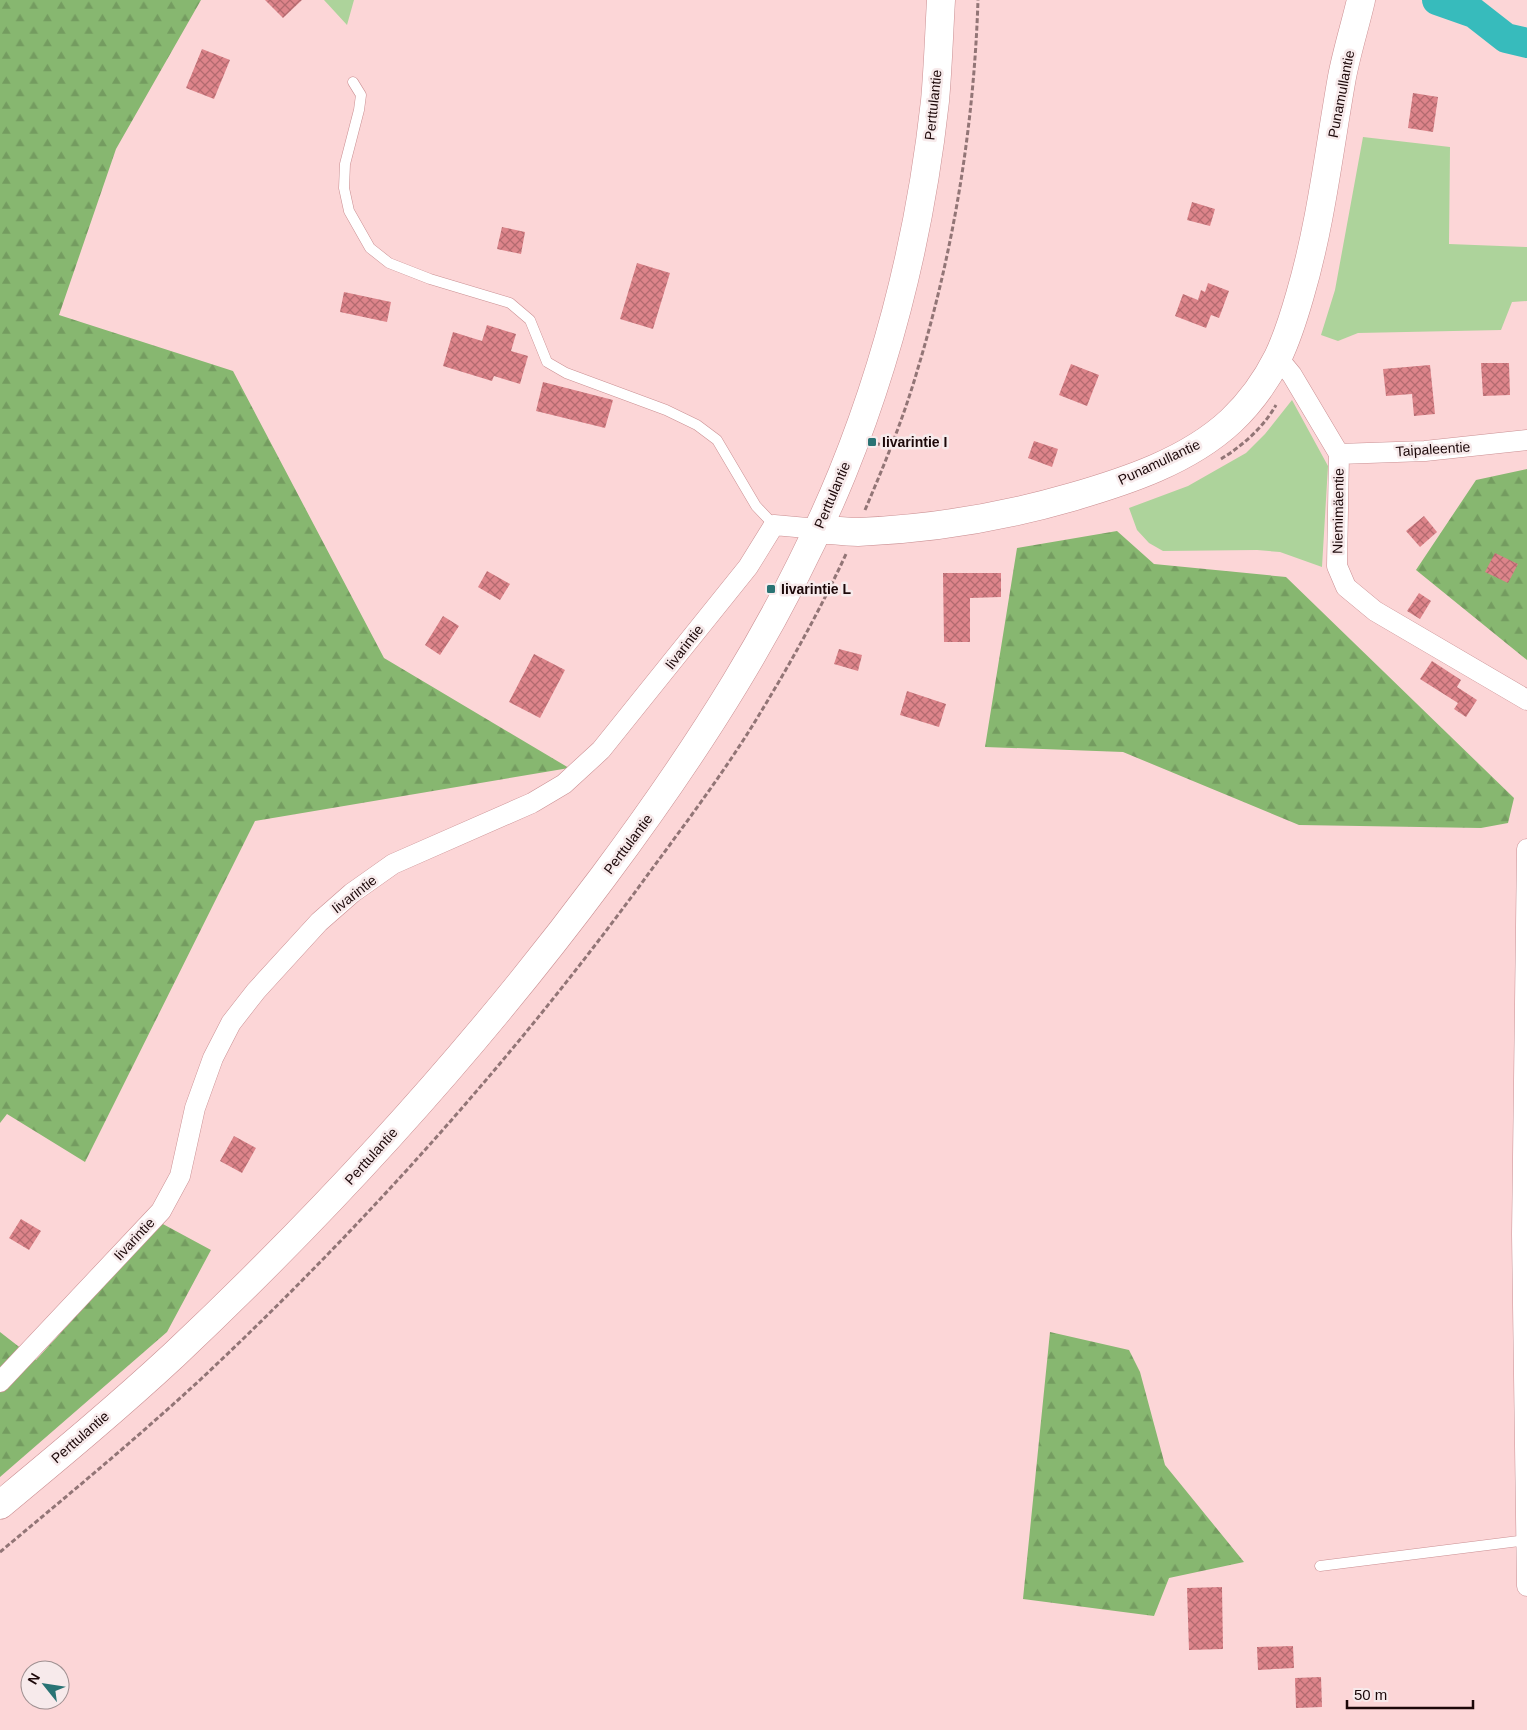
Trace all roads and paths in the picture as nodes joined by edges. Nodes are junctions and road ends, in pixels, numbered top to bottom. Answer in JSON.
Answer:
{"nodes":[{"id":1,"x":941,"y":0,"type":"edge"},
{"id":2,"x":978,"y":0,"type":"edge"},
{"id":3,"x":1362,"y":0,"type":"edge"},
{"id":4,"x":353,"y":82,"type":"dead end"},
{"id":5,"x":1285,"y":367,"type":"junction"},
{"id":6,"x":1527,"y":440,"type":"edge"},
{"id":7,"x":872,"y":442,"type":"dead end"},
{"id":8,"x":891,"y":448,"type":"junction"},
{"id":9,"x":1339,"y":454,"type":"junction"},
{"id":10,"x":1219,"y":460,"type":"dead end"},
{"id":11,"x":774,"y":526,"type":"junction"},
{"id":12,"x":818,"y":529,"type":"junction"},
{"id":13,"x":854,"y":542,"type":"junction"},
{"id":14,"x":845,"y":556,"type":"dead end"},
{"id":15,"x":1527,"y":700,"type":"edge"},
{"id":16,"x":1527,"y":850,"type":"edge"},
{"id":17,"x":0,"y":1382,"type":"edge"},
{"id":18,"x":0,"y":1505,"type":"edge"},
{"id":19,"x":1527,"y":1540,"type":"edge"},
{"id":20,"x":1320,"y":1566,"type":"dead end"},
{"id":21,"x":1527,"y":1586,"type":"edge"}],
"edges":[{"from":1,"to":12,"type":"street","name":"Perttulantie"},
{"from":2,"to":8,"type":"path"},
{"from":3,"to":5,"type":"street","name":"Punamullantie"},
{"from":4,"to":11,"type":"lane"},
{"from":5,"to":9,"type":"street","name":"Niemimäentie"},
{"from":5,"to":10,"type":"path"},
{"from":5,"to":13,"type":"street","name":"Punamullantie"},
{"from":6,"to":9,"type":"street","name":"Taipaleentie"},
{"from":7,"to":8,"type":"path"},
{"from":8,"to":13,"type":"path"},
{"from":9,"to":15,"type":"street","name":"Niemimäentie"},
{"from":11,"to":12,"type":"street"},
{"from":11,"to":17,"type":"street","name":"Iivarintie"},
{"from":12,"to":13,"type":"street","name":"Punamullantie"},
{"from":12,"to":18,"type":"street","name":"Perttulantie"},
{"from":13,"to":14,"type":"path"},
{"from":16,"to":19,"type":"street"},
{"from":19,"to":20,"type":"lane"},
{"from":19,"to":21,"type":"street"}]}
